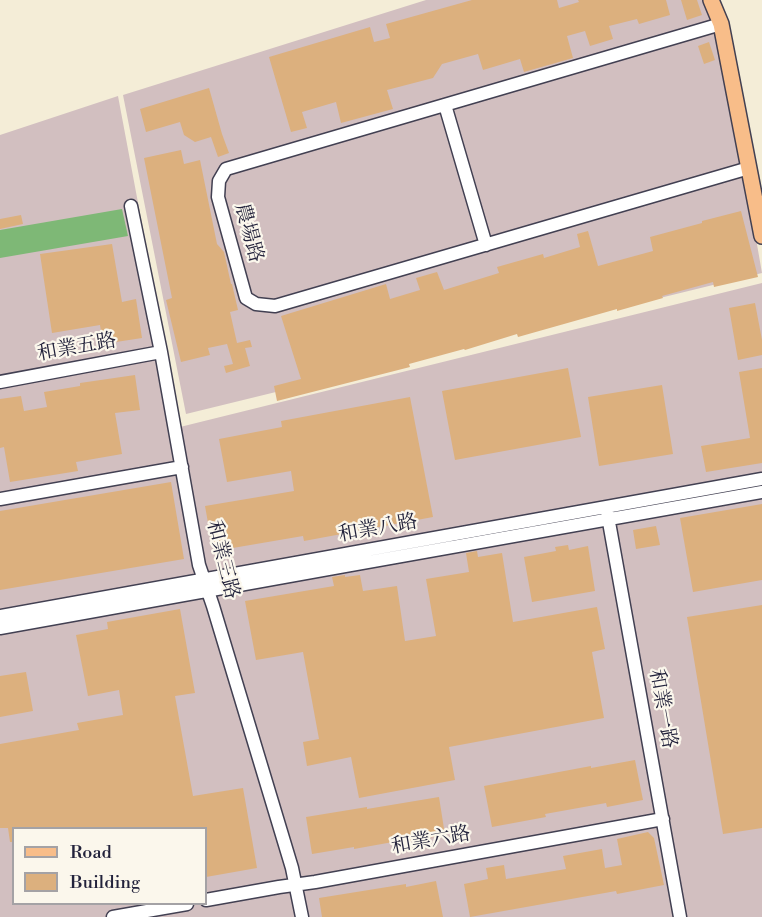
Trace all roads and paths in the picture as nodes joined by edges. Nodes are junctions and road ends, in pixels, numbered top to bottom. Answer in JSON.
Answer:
{"nodes":[{"id":1,"x":711,"y":0,"type":"edge"},
{"id":2,"x":721,"y":24,"type":"junction"},
{"id":3,"x":445,"y":105,"type":"junction"},
{"id":4,"x":749,"y":168,"type":"junction"},
{"id":5,"x":131,"y":206,"type":"dead end"},
{"id":6,"x":762,"y":236,"type":"edge"},
{"id":7,"x":486,"y":245,"type":"junction"},
{"id":8,"x":161,"y":352,"type":"junction"},
{"id":9,"x":0,"y":382,"type":"edge"},
{"id":10,"x":182,"y":467,"type":"junction"},
{"id":11,"x":762,"y":479,"type":"edge"},
{"id":12,"x":762,"y":492,"type":"edge"},
{"id":13,"x":0,"y":499,"type":"edge"},
{"id":14,"x":608,"y":513,"type":"junction"},
{"id":15,"x":204,"y":579,"type":"junction"},
{"id":16,"x":208,"y":592,"type":"junction"},
{"id":17,"x":0,"y":616,"type":"edge"},
{"id":18,"x":0,"y":628,"type":"edge"},
{"id":19,"x":663,"y":819,"type":"junction"},
{"id":20,"x":295,"y":885,"type":"junction"},
{"id":21,"x":207,"y":900,"type":"edge"},
{"id":22,"x":176,"y":905,"type":"edge"},
{"id":23,"x":113,"y":917,"type":"edge"},
{"id":24,"x":302,"y":917,"type":"edge"},
{"id":25,"x":680,"y":917,"type":"edge"}],
"edges":[{"from":1,"to":2,"type":"main road"},
{"from":2,"to":3,"type":"street","name":"農場路"},
{"from":2,"to":4,"type":"main road"},
{"from":3,"to":7,"type":"street"},
{"from":3,"to":7,"type":"street","name":"農場路"},
{"from":4,"to":6,"type":"main road"},
{"from":4,"to":7,"type":"street","name":"農場路"},
{"from":5,"to":8,"type":"street","name":"和業三路"},
{"from":8,"to":9,"type":"street","name":"和業五路"},
{"from":8,"to":10,"type":"street","name":"和業三路"},
{"from":10,"to":13,"type":"street"},
{"from":10,"to":15,"type":"street","name":"和業三路"},
{"from":11,"to":14,"type":"street","name":"和業八路"},
{"from":12,"to":14,"type":"street","name":"和業八路"},
{"from":14,"to":15,"type":"street","name":"和業八路"},
{"from":14,"to":16,"type":"street","name":"和業八路"},
{"from":14,"to":19,"type":"street","name":"和業一路"},
{"from":15,"to":16,"type":"street","name":"和業三路"},
{"from":15,"to":17,"type":"street","name":"和業八路"},
{"from":16,"to":18,"type":"street","name":"和業八路"},
{"from":16,"to":20,"type":"street","name":"和業三路"},
{"from":19,"to":20,"type":"street","name":"和業六路"},
{"from":19,"to":25,"type":"street","name":"和業一路"},
{"from":20,"to":21,"type":"street","name":"和業六路"},
{"from":20,"to":24,"type":"street","name":"和業三路"},
{"from":22,"to":23,"type":"street"}]}
